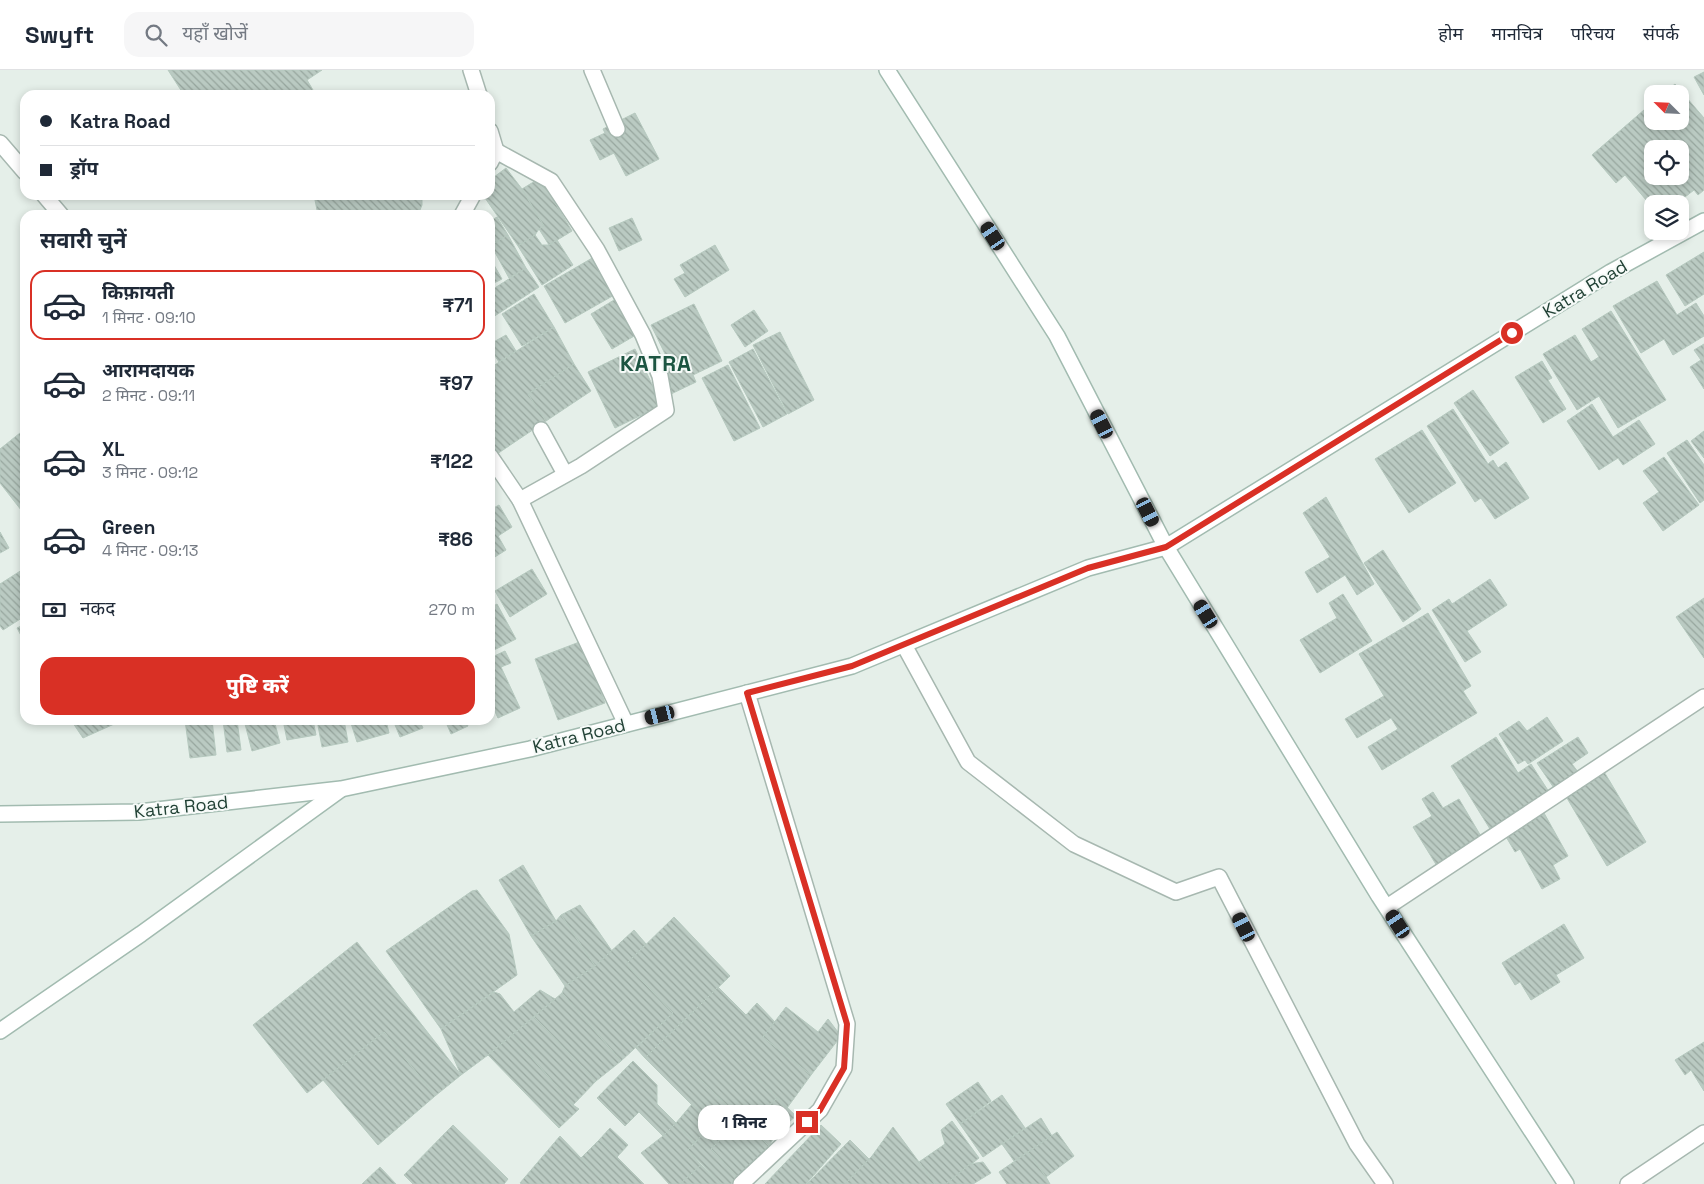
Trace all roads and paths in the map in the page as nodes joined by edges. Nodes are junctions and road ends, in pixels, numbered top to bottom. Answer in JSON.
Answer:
{"nodes":[{"id":1,"x":471,"y":70,"type":"edge"},
{"id":2,"x":592,"y":70,"type":"edge"},
{"id":3,"x":887,"y":70,"type":"edge"},
{"id":4,"x":477,"y":90,"type":"edge"},
{"id":5,"x":617,"y":129,"type":"dead end"},
{"id":6,"x":0,"y":143,"type":"edge"},
{"id":7,"x":495,"y":158,"type":"edge"},
{"id":8,"x":20,"y":166,"type":"edge"},
{"id":9,"x":48,"y":200,"type":"edge"},
{"id":10,"x":57,"y":210,"type":"edge"},
{"id":11,"x":1704,"y":221,"type":"edge"},
{"id":12,"x":541,"y":430,"type":"dead end"},
{"id":13,"x":495,"y":463,"type":"edge"},
{"id":14,"x":566,"y":474,"type":"junction"},
{"id":15,"x":520,"y":500,"type":"junction"},
{"id":16,"x":1166,"y":547,"type":"junction"},
{"id":17,"x":904,"y":645,"type":"junction"},
{"id":18,"x":747,"y":693,"type":"junction"},
{"id":19,"x":1704,"y":697,"type":"edge"},
{"id":20,"x":626,"y":724,"type":"junction"},
{"id":21,"x":341,"y":789,"type":"junction"},
{"id":22,"x":0,"y":814,"type":"edge"},
{"id":23,"x":1388,"y":908,"type":"junction"},
{"id":24,"x":0,"y":1031,"type":"edge"},
{"id":25,"x":1704,"y":1133,"type":"edge"},
{"id":26,"x":741,"y":1184,"type":"edge"},
{"id":27,"x":1385,"y":1184,"type":"edge"},
{"id":28,"x":1566,"y":1184,"type":"edge"},
{"id":29,"x":1628,"y":1184,"type":"edge"}],
"edges":[{"from":1,"to":4,"type":"street"},
{"from":2,"to":5,"type":"street"},
{"from":3,"to":16,"type":"street"},
{"from":6,"to":8,"type":"street"},
{"from":7,"to":14,"type":"street"},
{"from":9,"to":10,"type":"street"},
{"from":11,"to":16,"type":"street","name":"Katra Road"},
{"from":12,"to":14,"type":"street"},
{"from":13,"to":15,"type":"street"},
{"from":14,"to":15,"type":"street"},
{"from":15,"to":20,"type":"street"},
{"from":16,"to":17,"type":"street","name":"Katra Road"},
{"from":16,"to":23,"type":"street"},
{"from":17,"to":18,"type":"street","name":"Katra Road"},
{"from":17,"to":27,"type":"street"},
{"from":18,"to":20,"type":"street","name":"Katra Road"},
{"from":18,"to":26,"type":"street"},
{"from":19,"to":23,"type":"street"},
{"from":20,"to":21,"type":"street","name":"Katra Road"},
{"from":21,"to":22,"type":"street","name":"Katra Road"},
{"from":21,"to":24,"type":"street"},
{"from":23,"to":28,"type":"street"},
{"from":25,"to":29,"type":"street"}]}
